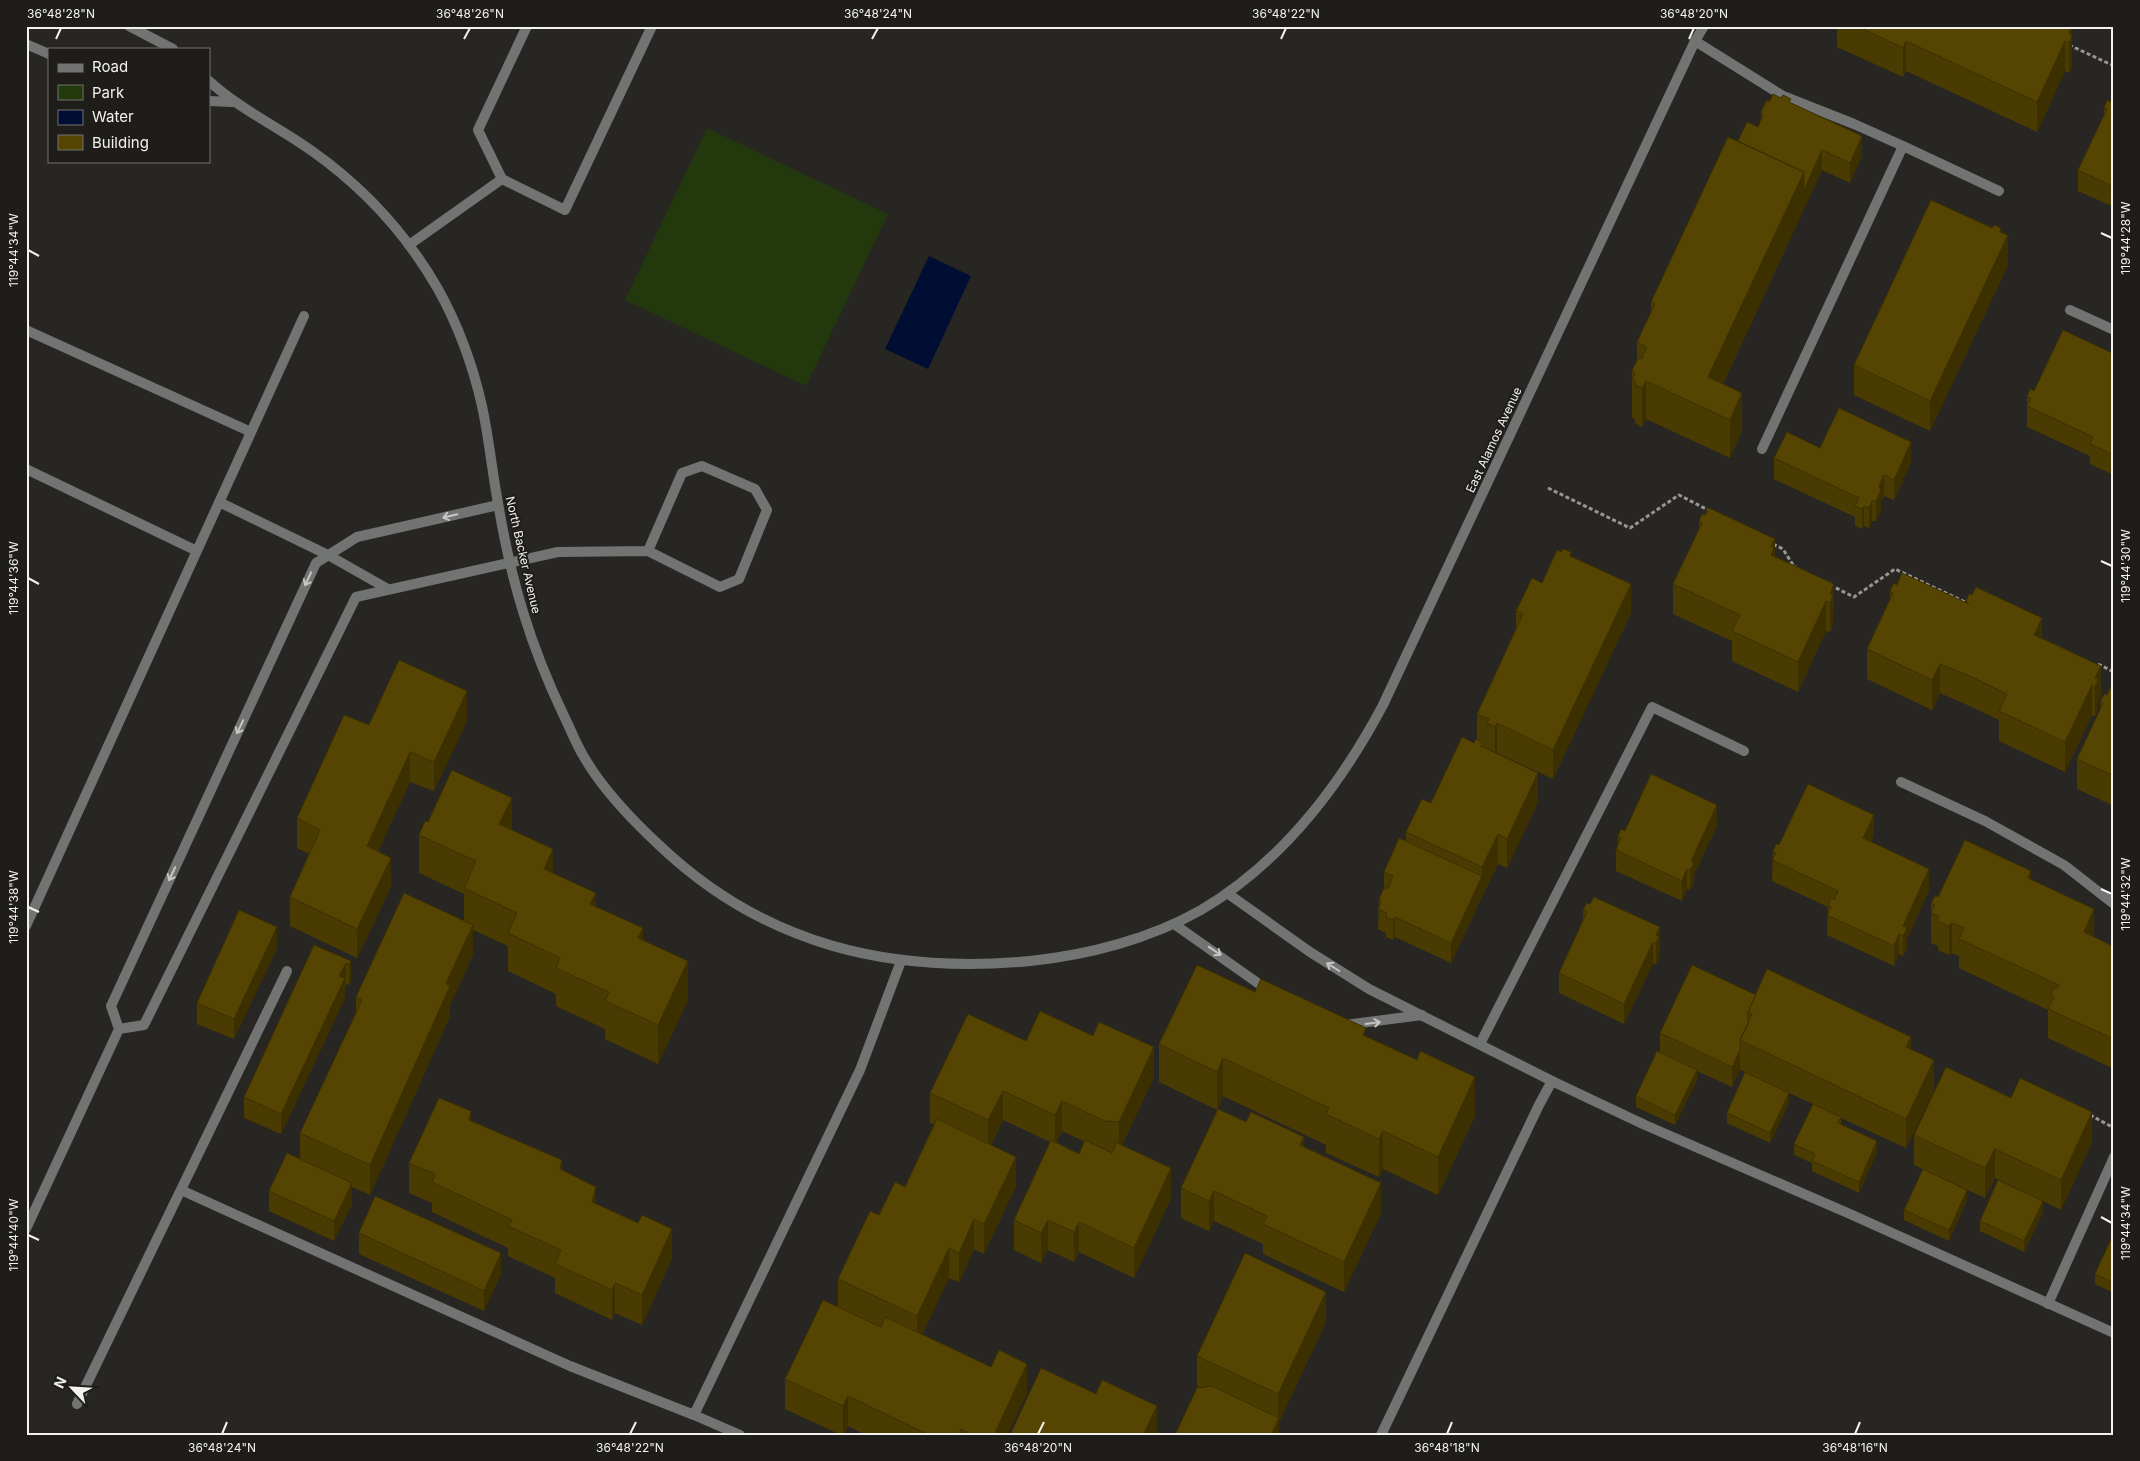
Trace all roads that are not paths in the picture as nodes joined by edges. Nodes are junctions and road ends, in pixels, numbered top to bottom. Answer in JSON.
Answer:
{"nodes":[{"id":1,"x":129,"y":26,"type":"edge"},
{"id":2,"x":527,"y":26,"type":"edge"},
{"id":3,"x":652,"y":26,"type":"edge"},
{"id":4,"x":1704,"y":26,"type":"edge"},
{"id":5,"x":1695,"y":41,"type":"junction"},
{"id":6,"x":26,"y":44,"type":"edge"},
{"id":7,"x":171,"y":48,"type":"edge"},
{"id":8,"x":48,"y":54,"type":"edge"},
{"id":9,"x":210,"y":82,"type":"edge"},
{"id":10,"x":210,"y":101,"type":"edge"},
{"id":11,"x":232,"y":102,"type":"junction"},
{"id":12,"x":1903,"y":146,"type":"junction"},
{"id":13,"x":502,"y":179,"type":"junction"},
{"id":14,"x":1999,"y":191,"type":"dead end"},
{"id":15,"x":408,"y":246,"type":"junction"},
{"id":16,"x":2070,"y":310,"type":"dead end"},
{"id":17,"x":304,"y":316,"type":"dead end"},
{"id":18,"x":26,"y":330,"type":"edge"},
{"id":19,"x":2114,"y":330,"type":"edge"},
{"id":20,"x":251,"y":432,"type":"junction"},
{"id":21,"x":1762,"y":449,"type":"dead end"},
{"id":22,"x":26,"y":469,"type":"edge"},
{"id":23,"x":219,"y":502,"type":"junction"},
{"id":24,"x":498,"y":504,"type":"junction"},
{"id":25,"x":197,"y":551,"type":"junction"},
{"id":26,"x":648,"y":551,"type":"junction"},
{"id":27,"x":328,"y":555,"type":"junction"},
{"id":28,"x":510,"y":563,"type":"junction"},
{"id":29,"x":388,"y":589,"type":"junction"},
{"id":30,"x":1744,"y":751,"type":"dead end"},
{"id":31,"x":1901,"y":782,"type":"dead end"},
{"id":32,"x":1280,"y":847,"type":"joint"},
{"id":33,"x":1227,"y":893,"type":"junction"},
{"id":34,"x":2114,"y":904,"type":"edge"},
{"id":35,"x":1174,"y":924,"type":"junction"},
{"id":36,"x":26,"y":926,"type":"edge"},
{"id":37,"x":901,"y":961,"type":"junction"},
{"id":38,"x":287,"y":970,"type":"dead end"},
{"id":39,"x":1278,"y":998,"type":"edge"},
{"id":40,"x":1422,"y":1015,"type":"junction"},
{"id":41,"x":1334,"y":1025,"type":"edge"},
{"id":42,"x":119,"y":1029,"type":"junction"},
{"id":43,"x":1480,"y":1044,"type":"junction"},
{"id":44,"x":1552,"y":1081,"type":"junction"},
{"id":45,"x":2114,"y":1157,"type":"edge"},
{"id":46,"x":181,"y":1190,"type":"junction"},
{"id":47,"x":26,"y":1229,"type":"edge"},
{"id":48,"x":2048,"y":1304,"type":"junction"},
{"id":49,"x":2114,"y":1332,"type":"edge"},
{"id":50,"x":77,"y":1404,"type":"dead end"},
{"id":51,"x":694,"y":1415,"type":"junction"},
{"id":52,"x":740,"y":1435,"type":"edge"},
{"id":53,"x":1381,"y":1435,"type":"edge"}],
"edges":[{"from":1,"to":7,"type":"street"},
{"from":2,"to":13,"type":"street"},
{"from":3,"to":13,"type":"street"},
{"from":4,"to":5,"type":"street","name":"East Alamos Avenue"},
{"from":5,"to":12,"type":"street"},
{"from":5,"to":32,"type":"street","name":"East Alamos Avenue"},
{"from":6,"to":8,"type":"street"},
{"from":9,"to":11,"type":"street","name":"North Backer Avenue"},
{"from":10,"to":11,"type":"street","name":"North Backer Avenue"},
{"from":11,"to":15,"type":"street","name":"North Backer Avenue"},
{"from":12,"to":14,"type":"street"},
{"from":12,"to":21,"type":"street"},
{"from":13,"to":15,"type":"street"},
{"from":15,"to":24,"type":"street","name":"North Backer Avenue"},
{"from":16,"to":19,"type":"street"},
{"from":17,"to":20,"type":"street"},
{"from":18,"to":20,"type":"street"},
{"from":20,"to":23,"type":"street"},
{"from":22,"to":25,"type":"street"},
{"from":23,"to":25,"type":"street"},
{"from":23,"to":27,"type":"street"},
{"from":24,"to":27,"type":"street","one_way":true},
{"from":24,"to":28,"type":"street","name":"North Backer Avenue"},
{"from":25,"to":36,"type":"street"},
{"from":26,"to":26,"type":"street"},
{"from":26,"to":28,"type":"street"},
{"from":27,"to":29,"type":"street"},
{"from":27,"to":42,"type":"street","one_way":true},
{"from":28,"to":29,"type":"street"},
{"from":28,"to":37,"type":"street","name":"North Backer Avenue"},
{"from":29,"to":42,"type":"street"},
{"from":30,"to":43,"type":"street"},
{"from":31,"to":34,"type":"street"},
{"from":32,"to":33,"type":"street","name":"North Backer Avenue"},
{"from":33,"to":35,"type":"street","name":"North Backer Avenue"},
{"from":40,"to":33,"type":"street","one_way":true},
{"from":35,"to":37,"type":"street","name":"North Backer Avenue"},
{"from":35,"to":39,"type":"street","one_way":true},
{"from":37,"to":51,"type":"street"},
{"from":38,"to":46,"type":"street"},
{"from":41,"to":40,"type":"street","one_way":true},
{"from":40,"to":43,"type":"street"},
{"from":42,"to":47,"type":"street"},
{"from":43,"to":44,"type":"street"},
{"from":44,"to":48,"type":"street"},
{"from":44,"to":53,"type":"street"},
{"from":45,"to":48,"type":"street"},
{"from":46,"to":50,"type":"street"},
{"from":46,"to":51,"type":"street"},
{"from":48,"to":49,"type":"street"},
{"from":51,"to":52,"type":"street"}]}
